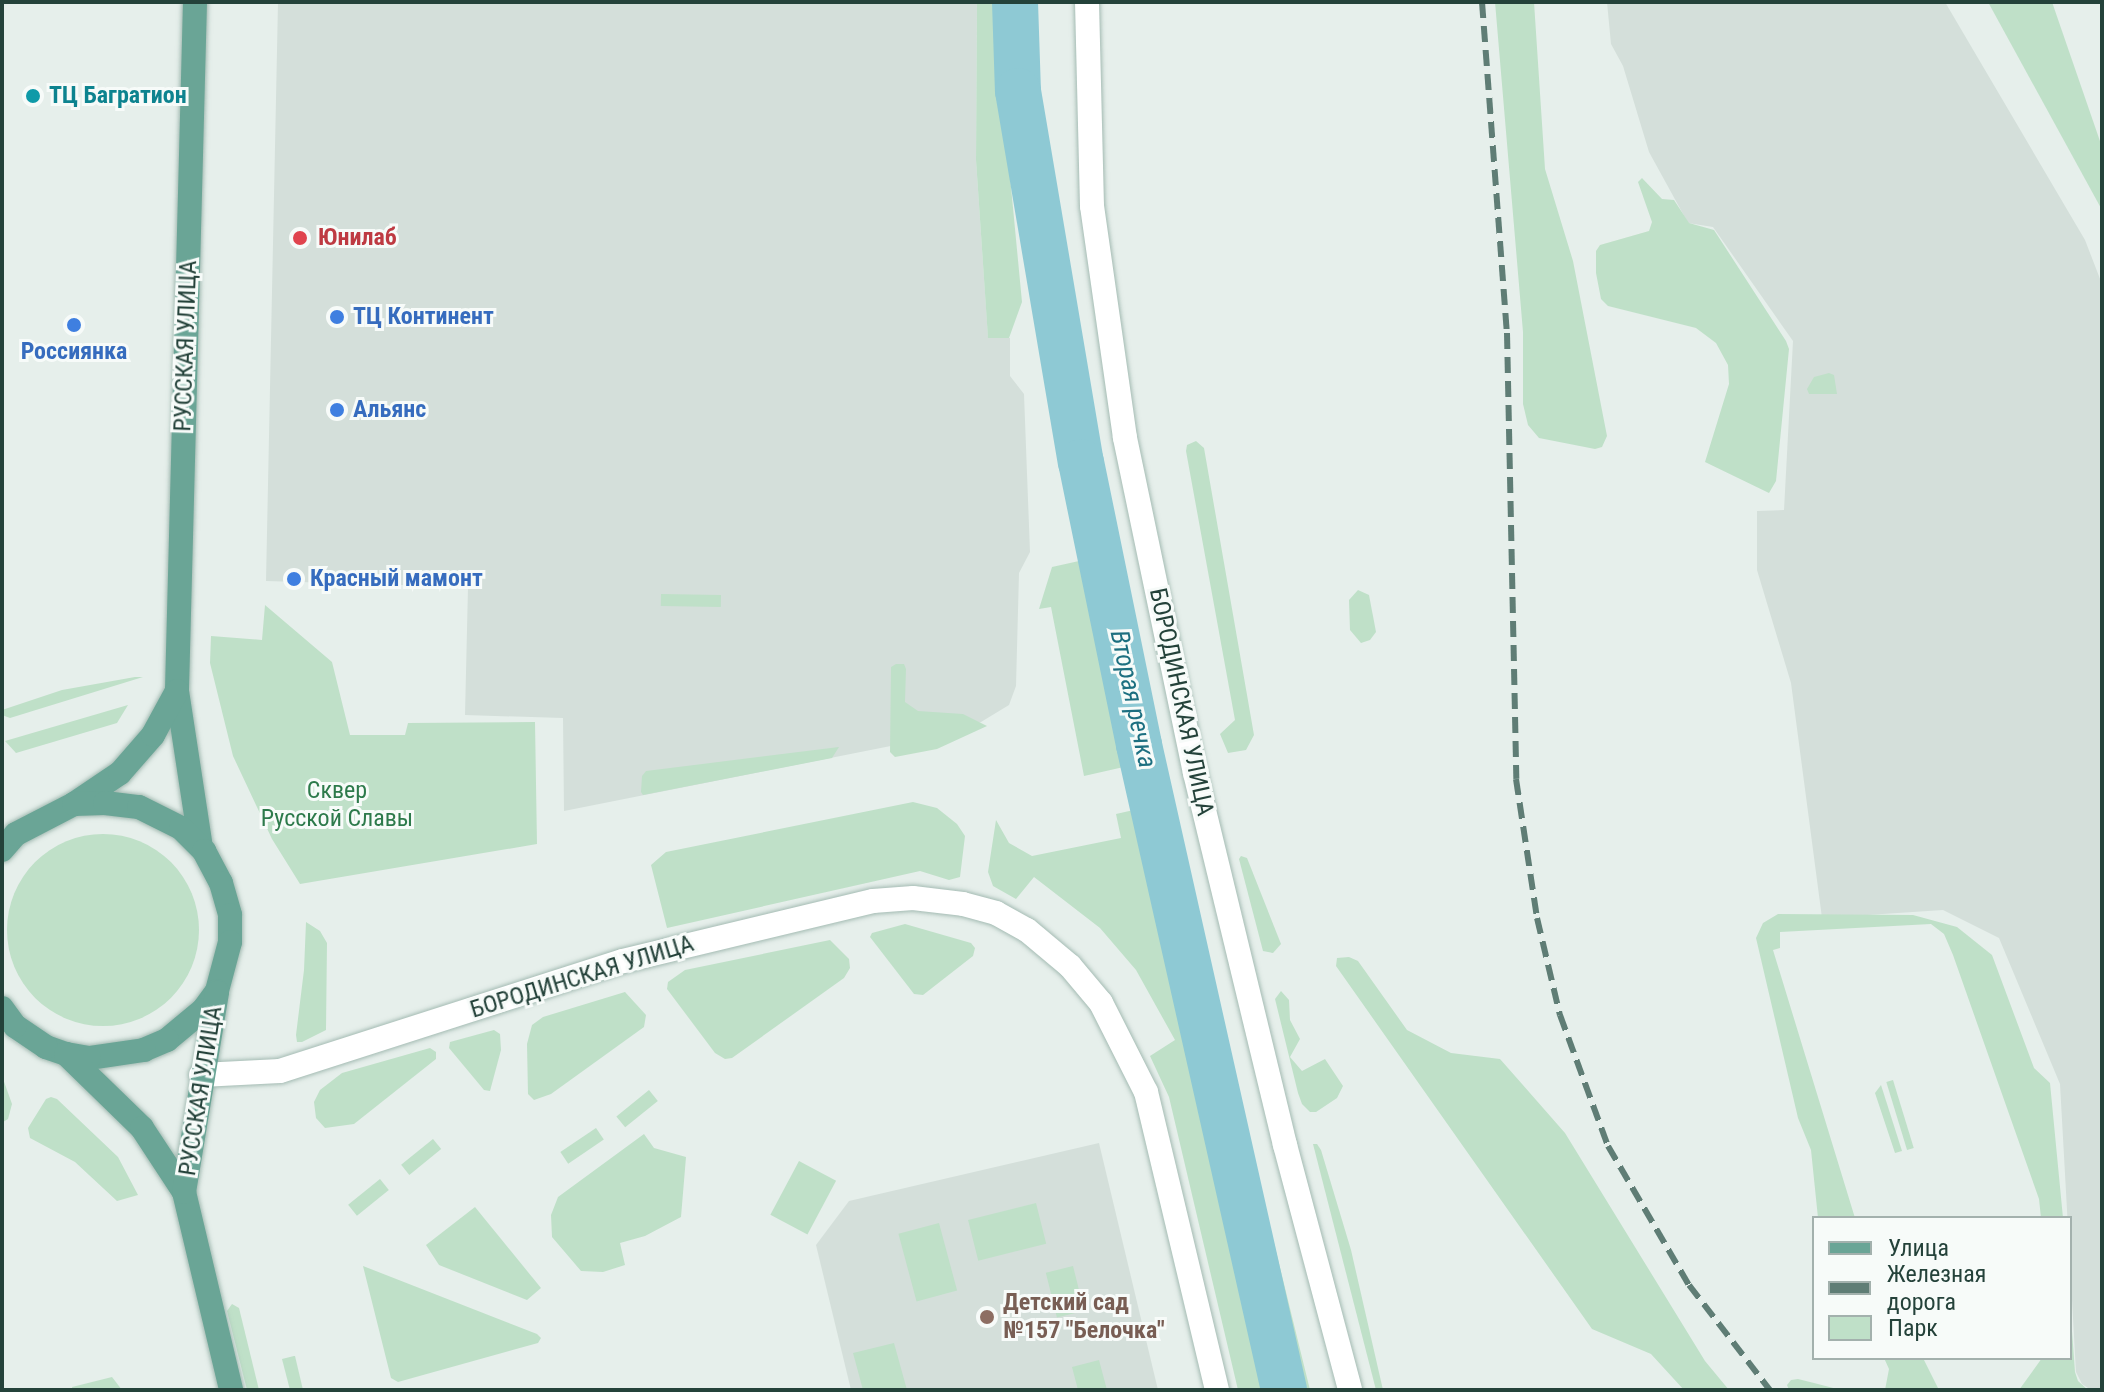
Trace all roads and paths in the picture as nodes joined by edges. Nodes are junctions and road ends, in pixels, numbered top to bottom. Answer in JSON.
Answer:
{"nodes":[{"id":1,"x":195,"y":2,"type":"edge"},
{"id":2,"x":1087,"y":2,"type":"edge"},
{"id":3,"x":177,"y":691,"type":"junction"},
{"id":4,"x":74,"y":804,"type":"junction"},
{"id":5,"x":201,"y":847,"type":"junction"},
{"id":6,"x":2,"y":850,"type":"edge"},
{"id":7,"x":217,"y":991,"type":"junction"},
{"id":8,"x":6,"y":1019,"type":"edge"},
{"id":9,"x":66,"y":1054,"type":"junction"},
{"id":10,"x":201,"y":1075,"type":"junction"},
{"id":11,"x":184,"y":1192,"type":"junction"},
{"id":12,"x":231,"y":1390,"type":"edge"},
{"id":13,"x":1217,"y":1390,"type":"edge"},
{"id":14,"x":1350,"y":1390,"type":"edge"}],
"edges":[{"from":1,"to":3,"type":"main road","name":"РУССКАЯ УЛИЦА"},
{"from":2,"to":14,"type":"main road","name":"БОРОДИНСКАЯ УЛИЦА"},
{"from":3,"to":4,"type":"main road","name":"РУССКАЯ УЛИЦА"},
{"from":3,"to":5,"type":"main road","name":"РУССКАЯ УЛИЦА"},
{"from":4,"to":5,"type":"main road"},
{"from":4,"to":6,"type":"main road","name":"РУССКАЯ УЛИЦА"},
{"from":5,"to":7,"type":"main road","name":"РУССКАЯ УЛИЦА"},
{"from":7,"to":9,"type":"main road"},
{"from":7,"to":10,"type":"main road","name":"РУССКАЯ УЛИЦА"},
{"from":8,"to":9,"type":"main road"},
{"from":9,"to":11,"type":"main road","name":"РУССКАЯ УЛИЦА"},
{"from":10,"to":11,"type":"main road","name":"РУССКАЯ УЛИЦА"},
{"from":10,"to":13,"type":"main road","name":"БОРОДИНСКАЯ УЛИЦА"},
{"from":11,"to":12,"type":"main road","name":"РУССКАЯ УЛИЦА"}]}
